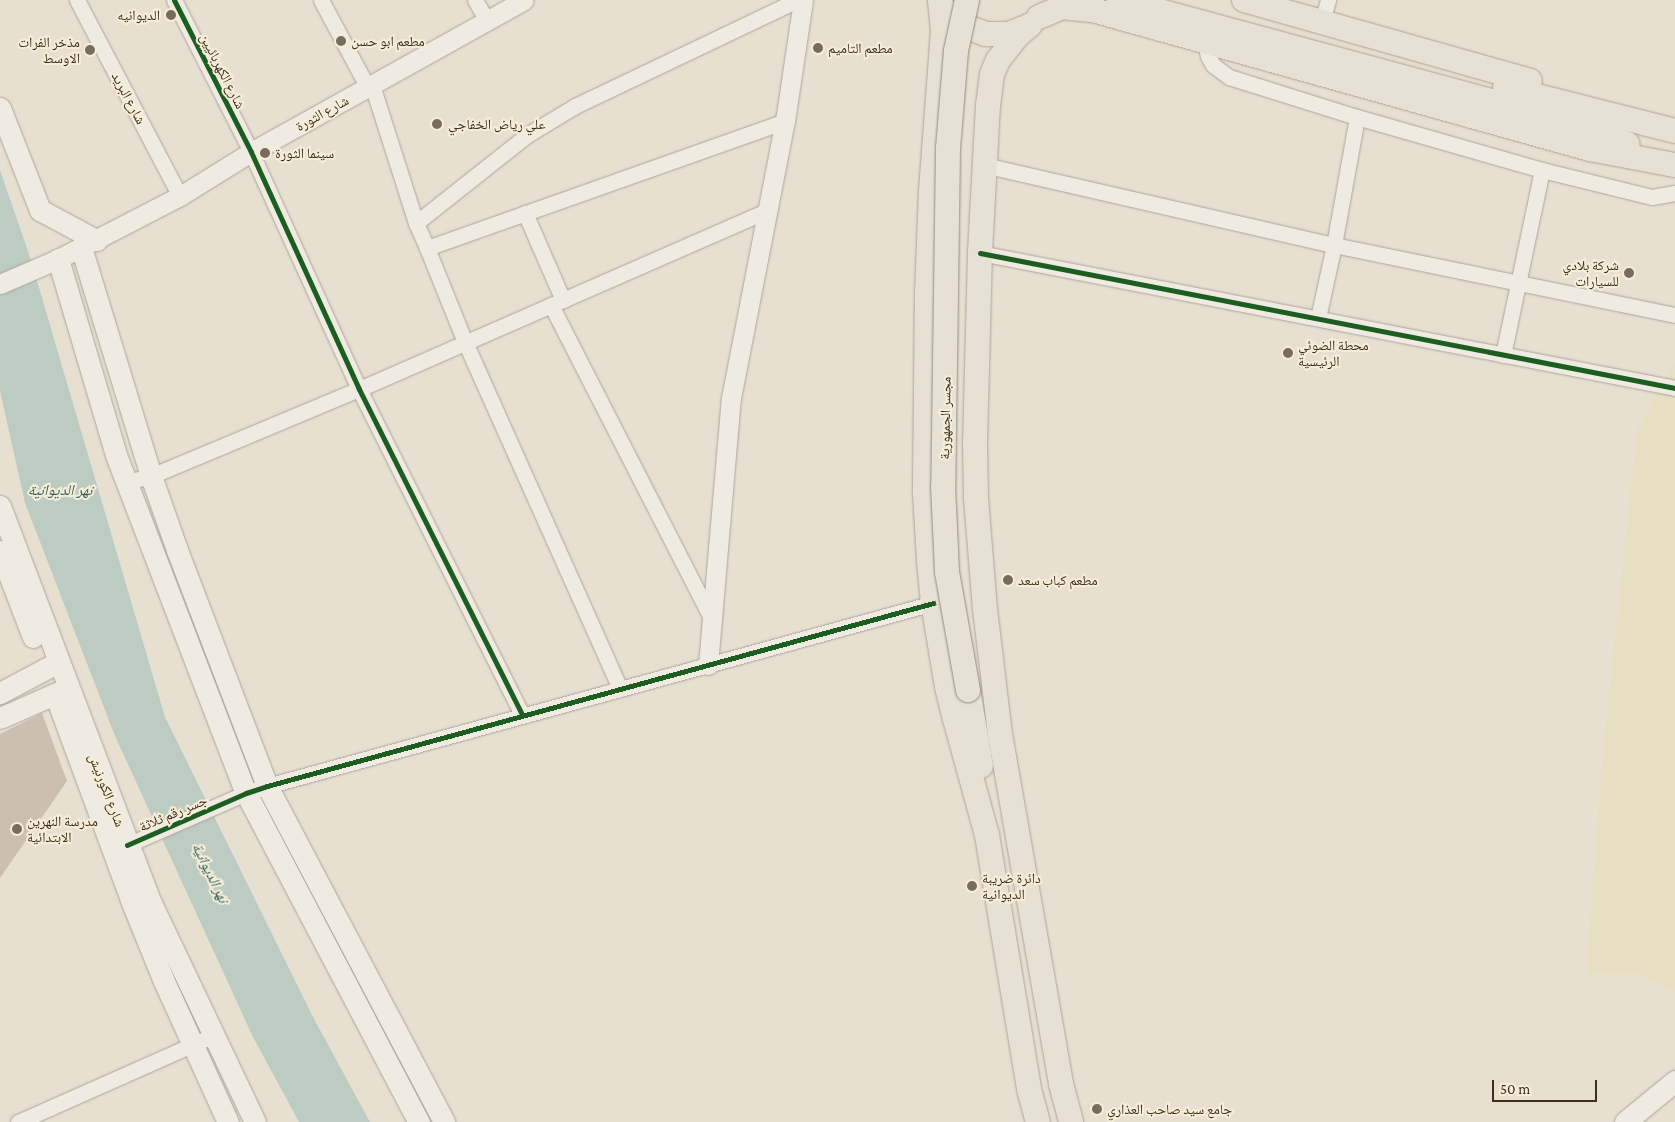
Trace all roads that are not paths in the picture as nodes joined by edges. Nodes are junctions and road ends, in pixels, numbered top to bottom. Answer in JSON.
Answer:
{"nodes":[{"id":1,"x":77,"y":0,"type":"edge"},
{"id":2,"x":174,"y":0,"type":"edge"},
{"id":3,"x":321,"y":0,"type":"edge"},
{"id":4,"x":475,"y":0,"type":"edge"},
{"id":5,"x":524,"y":0,"type":"edge"},
{"id":6,"x":797,"y":0,"type":"edge"},
{"id":7,"x":803,"y":0,"type":"edge"},
{"id":8,"x":940,"y":0,"type":"edge"},
{"id":9,"x":967,"y":0,"type":"edge"},
{"id":10,"x":983,"y":0,"type":"edge"},
{"id":11,"x":1119,"y":0,"type":"edge"},
{"id":12,"x":1164,"y":0,"type":"edge"},
{"id":13,"x":1244,"y":0,"type":"edge"},
{"id":14,"x":1325,"y":11,"type":"edge"},
{"id":15,"x":1041,"y":14,"type":"edge"},
{"id":16,"x":487,"y":21,"type":"junction"},
{"id":17,"x":1204,"y":40,"type":"junction"},
{"id":18,"x":1421,"y":73,"type":"junction"},
{"id":19,"x":370,"y":87,"type":"junction"},
{"id":20,"x":0,"y":108,"type":"edge"},
{"id":21,"x":1357,"y":117,"type":"junction"},
{"id":22,"x":1632,"y":119,"type":"junction"},
{"id":23,"x":785,"y":121,"type":"junction"},
{"id":24,"x":1675,"y":131,"type":"edge"},
{"id":25,"x":251,"y":152,"type":"junction"},
{"id":26,"x":1675,"y":160,"type":"edge"},
{"id":27,"x":984,"y":165,"type":"junction"},
{"id":28,"x":1675,"y":166,"type":"edge"},
{"id":29,"x":1542,"y":170,"type":"junction"},
{"id":30,"x":1675,"y":193,"type":"edge"},
{"id":31,"x":180,"y":196,"type":"junction"},
{"id":32,"x":768,"y":210,"type":"junction"},
{"id":33,"x":525,"y":213,"type":"junction"},
{"id":34,"x":416,"y":223,"type":"junction"},
{"id":35,"x":89,"y":243,"type":"junction"},
{"id":36,"x":1334,"y":245,"type":"junction"},
{"id":37,"x":427,"y":248,"type":"junction"},
{"id":38,"x":980,"y":253,"type":"junction"},
{"id":39,"x":49,"y":263,"type":"junction"},
{"id":40,"x":1518,"y":282,"type":"junction"},
{"id":41,"x":0,"y":284,"type":"edge"},
{"id":42,"x":557,"y":302,"type":"junction"},
{"id":43,"x":1675,"y":316,"type":"edge"},
{"id":44,"x":1318,"y":318,"type":"junction"},
{"id":45,"x":465,"y":342,"type":"junction"},
{"id":46,"x":1503,"y":355,"type":"junction"},
{"id":47,"x":1675,"y":388,"type":"edge"},
{"id":48,"x":359,"y":389,"type":"junction"},
{"id":49,"x":151,"y":476,"type":"junction"},
{"id":50,"x":126,"y":482,"type":"junction"},
{"id":51,"x":0,"y":506,"type":"edge"},
{"id":52,"x":0,"y":551,"type":"edge"},
{"id":53,"x":934,"y":603,"type":"junction"},
{"id":54,"x":712,"y":619,"type":"junction"},
{"id":55,"x":708,"y":665,"type":"junction"},
{"id":56,"x":52,"y":666,"type":"junction"},
{"id":57,"x":975,"y":688,"type":"junction"},
{"id":58,"x":620,"y":689,"type":"junction"},
{"id":59,"x":61,"y":690,"type":"junction"},
{"id":60,"x":0,"y":692,"type":"edge"},
{"id":61,"x":522,"y":715,"type":"junction"},
{"id":62,"x":0,"y":718,"type":"edge"},
{"id":63,"x":267,"y":786,"type":"junction"},
{"id":64,"x":246,"y":793,"type":"junction"},
{"id":65,"x":1011,"y":801,"type":"junction"},
{"id":66,"x":988,"y":835,"type":"junction"},
{"id":67,"x":131,"y":843,"type":"junction"},
{"id":68,"x":214,"y":1035,"type":"junction"},
{"id":69,"x":193,"y":1045,"type":"junction"},
{"id":70,"x":227,"y":1062,"type":"junction"},
{"id":71,"x":206,"y":1072,"type":"junction"},
{"id":72,"x":1675,"y":1081,"type":"edge"},
{"id":73,"x":18,"y":1122,"type":"edge"},
{"id":74,"x":228,"y":1122,"type":"edge"},
{"id":75,"x":255,"y":1122,"type":"edge"},
{"id":76,"x":419,"y":1122,"type":"edge"},
{"id":77,"x":444,"y":1122,"type":"edge"},
{"id":78,"x":1038,"y":1122,"type":"edge"},
{"id":79,"x":1071,"y":1122,"type":"edge"},
{"id":80,"x":1625,"y":1122,"type":"edge"}],
"edges":[{"from":1,"to":31,"type":"street","name":"شارع البريد"},
{"from":2,"to":25,"type":"street","name":"شارع الكهربائيين"},
{"from":3,"to":19,"type":"street"},
{"from":4,"to":16,"type":"street"},
{"from":5,"to":16,"type":"street","name":"شارع الثورة"},
{"from":6,"to":34,"type":"street"},
{"from":7,"to":23,"type":"street"},
{"from":8,"to":15,"type":"main road"},
{"from":8,"to":53,"type":"main road"},
{"from":9,"to":57,"type":"main road","name":"مجسر الجمهورية","bridge":true},
{"from":10,"to":57,"type":"main road","name":"مجسر الجمهورية"},
{"from":11,"to":18,"type":"main road"},
{"from":12,"to":18,"type":"main road"},
{"from":13,"to":14,"type":"main road"},
{"from":14,"to":22,"type":"main road"},
{"from":15,"to":17,"type":"main road"},
{"from":15,"to":27,"type":"main road"},
{"from":16,"to":19,"type":"street","name":"شارع الثورة"},
{"from":17,"to":21,"type":"street"},
{"from":17,"to":28,"type":"main road"},
{"from":18,"to":22,"type":"main road"},
{"from":18,"to":26,"type":"main road"},
{"from":19,"to":25,"type":"street","name":"شارع الثورة"},
{"from":19,"to":34,"type":"street"},
{"from":20,"to":35,"type":"main road"},
{"from":21,"to":29,"type":"street"},
{"from":21,"to":36,"type":"street"},
{"from":22,"to":24,"type":"main road"},
{"from":23,"to":32,"type":"street"},
{"from":23,"to":33,"type":"street"},
{"from":25,"to":31,"type":"street","name":"شارع الثورة"},
{"from":25,"to":48,"type":"street","name":"شارع الكهربائيين"},
{"from":27,"to":36,"type":"street"},
{"from":27,"to":38,"type":"main road"},
{"from":29,"to":30,"type":"street"},
{"from":29,"to":40,"type":"street"},
{"from":31,"to":35,"type":"street","name":"شارع الثورة"},
{"from":32,"to":42,"type":"street"},
{"from":32,"to":54,"type":"street"},
{"from":33,"to":37,"type":"street"},
{"from":33,"to":42,"type":"street"},
{"from":34,"to":37,"type":"street"},
{"from":35,"to":39,"type":"street","name":"شارع الثورة"},
{"from":35,"to":49,"type":"main road"},
{"from":36,"to":40,"type":"street"},
{"from":36,"to":44,"type":"street"},
{"from":37,"to":45,"type":"street"},
{"from":38,"to":44,"type":"street"},
{"from":38,"to":65,"type":"main road"},
{"from":39,"to":41,"type":"street","name":"شارع الثورة"},
{"from":39,"to":50,"type":"main road"},
{"from":40,"to":43,"type":"street"},
{"from":40,"to":46,"type":"street"},
{"from":42,"to":45,"type":"street"},
{"from":42,"to":54,"type":"street"},
{"from":44,"to":46,"type":"street"},
{"from":45,"to":48,"type":"street"},
{"from":45,"to":58,"type":"street"},
{"from":46,"to":47,"type":"street"},
{"from":48,"to":49,"type":"street"},
{"from":48,"to":61,"type":"street","name":"شارع الكهربائيين"},
{"from":49,"to":50,"type":"street"},
{"from":49,"to":63,"type":"main road"},
{"from":50,"to":64,"type":"main road"},
{"from":51,"to":56,"type":"main road","name":"شارع الكورنيش"},
{"from":52,"to":56,"type":"main road","name":"شارع الكورنيش"},
{"from":53,"to":55,"type":"street","name":"جسر رقم ثلاثة"},
{"from":53,"to":66,"type":"main road"},
{"from":54,"to":55,"type":"street"},
{"from":55,"to":58,"type":"street","name":"جسر رقم ثلاثة"},
{"from":56,"to":59,"type":"main road","name":"شارع الكورنيش"},
{"from":56,"to":60,"type":"main road"},
{"from":57,"to":65,"type":"main road","name":"مجسر الجمهورية"},
{"from":57,"to":66,"type":"main road","name":"مجسر الجمهورية"},
{"from":58,"to":61,"type":"street","name":"جسر رقم ثلاثة"},
{"from":59,"to":62,"type":"main road"},
{"from":59,"to":67,"type":"main road","name":"شارع الكورنيش"},
{"from":59,"to":69,"type":"main road","name":"شارع الكورنيش"},
{"from":61,"to":63,"type":"street","name":"جسر رقم ثلاثة"},
{"from":63,"to":64,"type":"street","name":"جسر رقم ثلاثة"},
{"from":63,"to":77,"type":"main road"},
{"from":64,"to":67,"type":"street","name":"جسر رقم ثلاثة"},
{"from":64,"to":76,"type":"main road"},
{"from":65,"to":79,"type":"main road"},
{"from":66,"to":78,"type":"main road"},
{"from":67,"to":68,"type":"main road","name":"شارع الكورنيش"},
{"from":68,"to":69,"type":"street"},
{"from":68,"to":70,"type":"main road","name":"شارع الكورنيش"},
{"from":69,"to":71,"type":"main road","name":"شارع الكورنيش"},
{"from":69,"to":73,"type":"street"},
{"from":70,"to":71,"type":"main road"},
{"from":70,"to":75,"type":"main road","name":"شارع الكورنيش"},
{"from":71,"to":74,"type":"main road","name":"شارع الكورنيش"},
{"from":72,"to":80,"type":"main road"}]}
